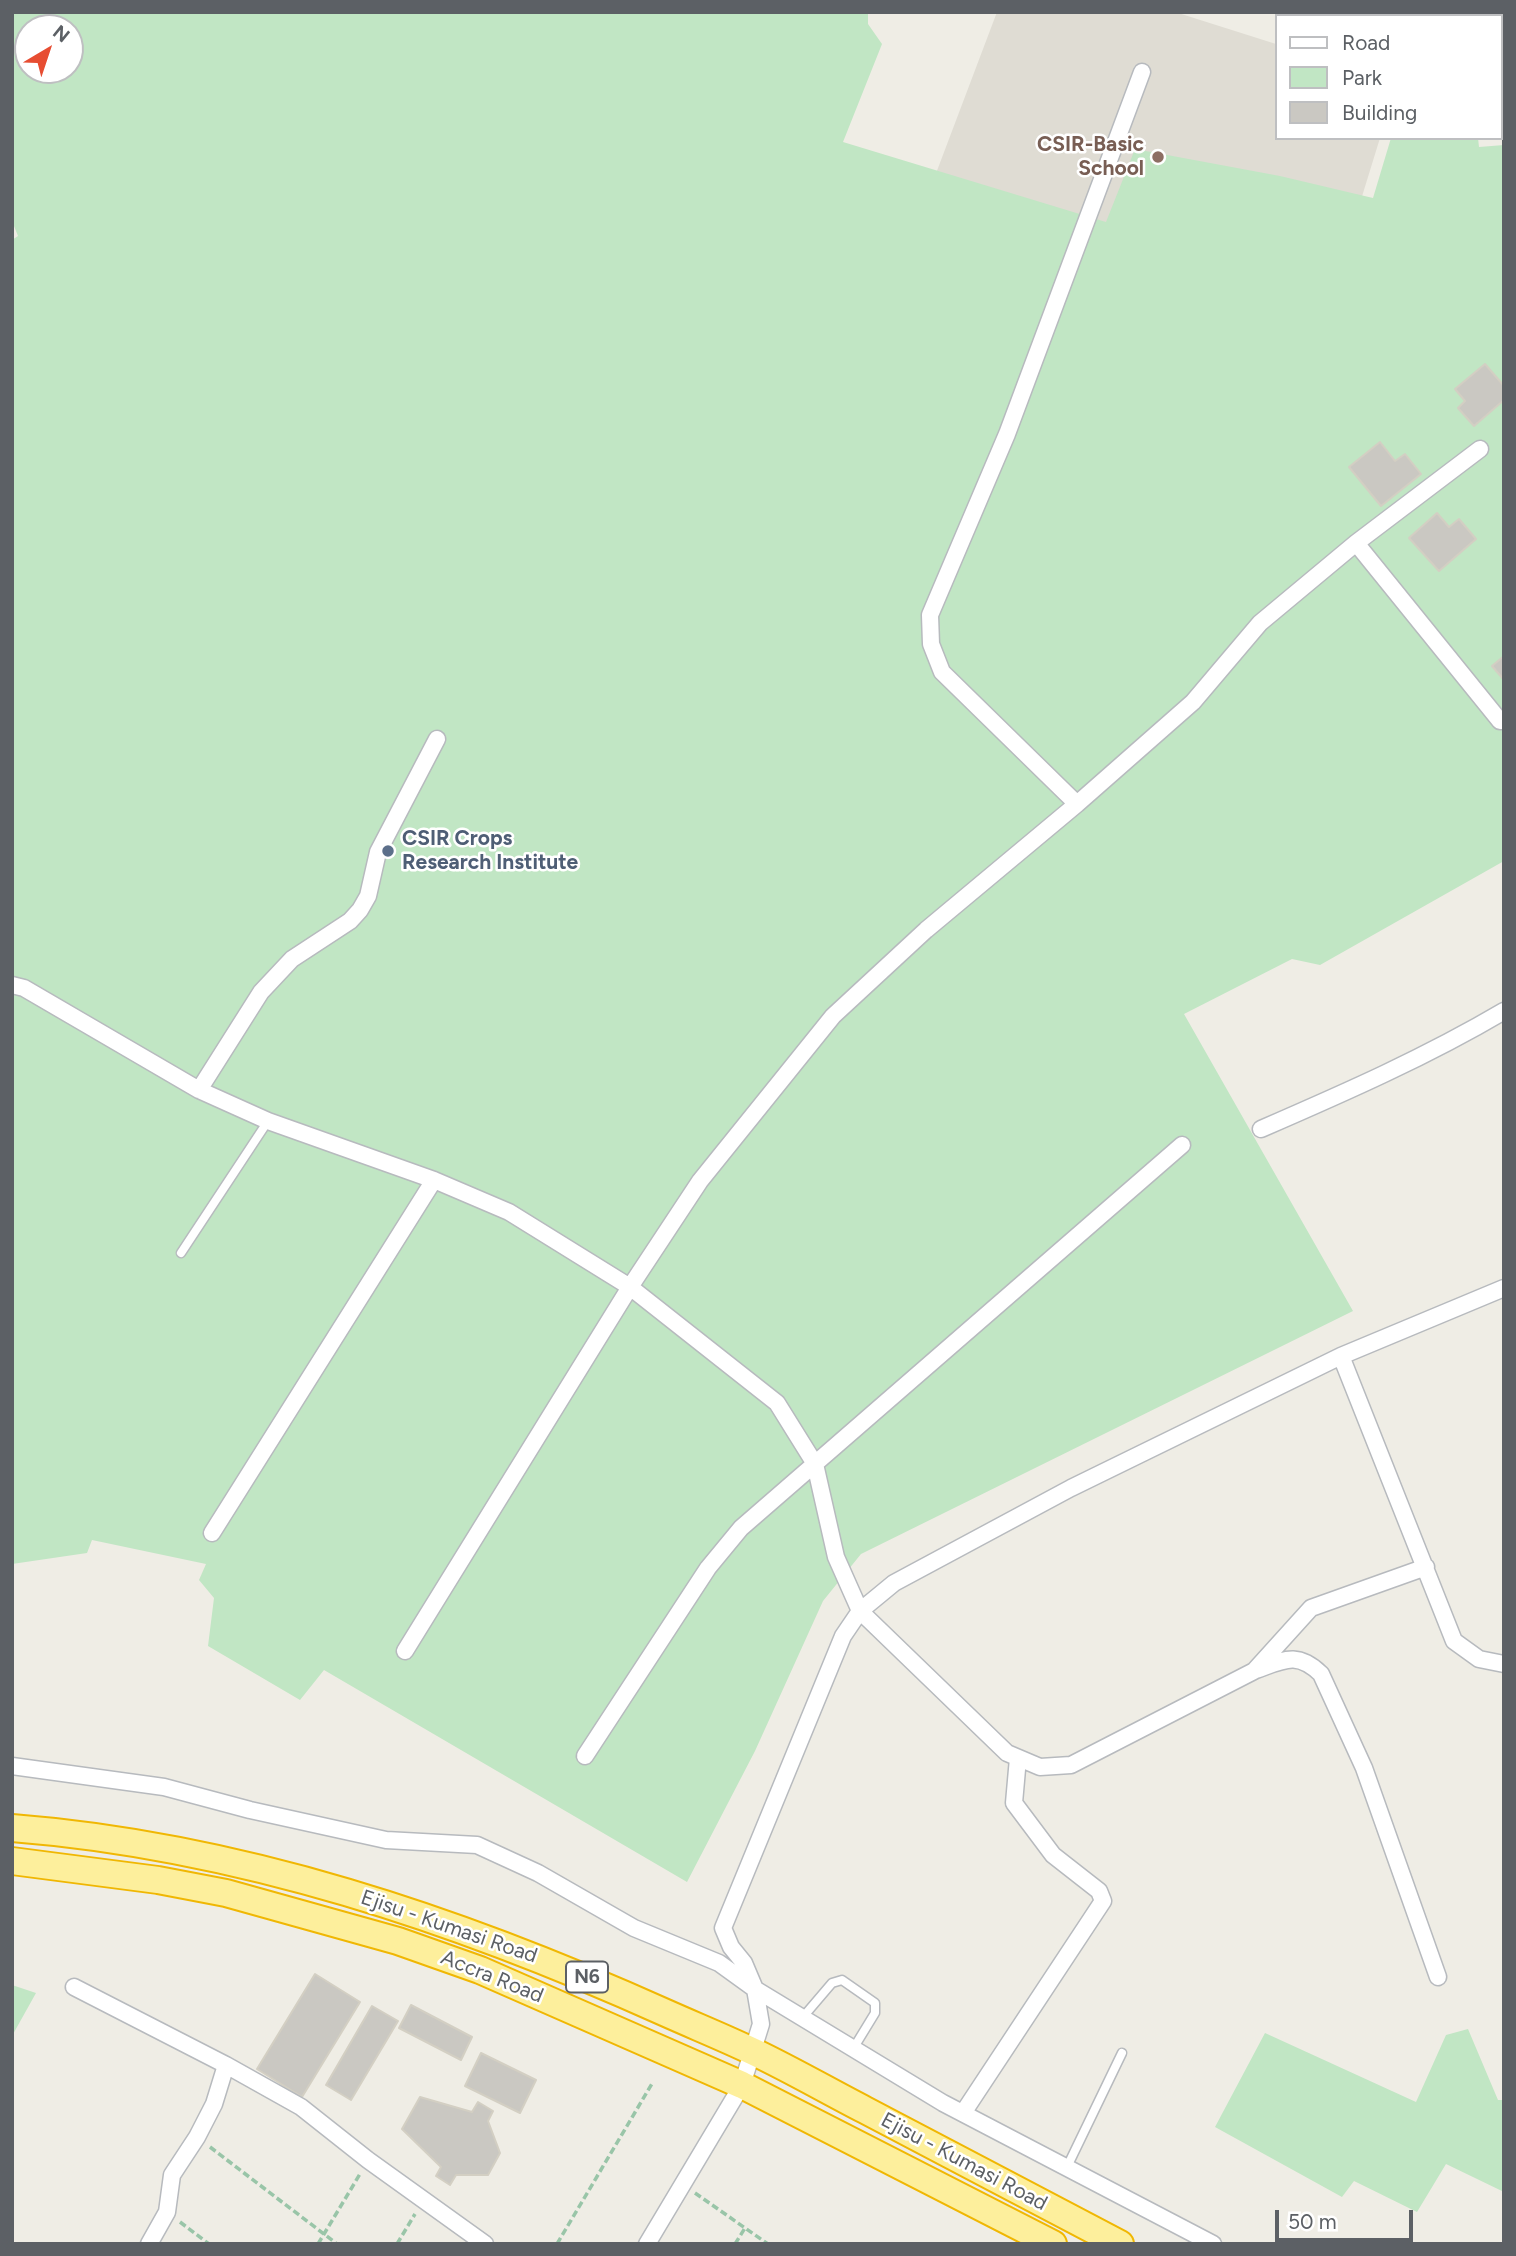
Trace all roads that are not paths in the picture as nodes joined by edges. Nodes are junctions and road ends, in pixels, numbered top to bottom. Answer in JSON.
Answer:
{"nodes":[{"id":1,"x":1142,"y":72,"type":"dead end"},
{"id":2,"x":1480,"y":449,"type":"dead end"},
{"id":3,"x":1356,"y":543,"type":"junction"},
{"id":4,"x":1504,"y":721,"type":"edge"},
{"id":5,"x":437,"y":739,"type":"dead end"},
{"id":6,"x":1077,"y":804,"type":"junction"},
{"id":7,"x":12,"y":985,"type":"edge"},
{"id":8,"x":1504,"y":1011,"type":"edge"},
{"id":9,"x":199,"y":1090,"type":"junction"},
{"id":10,"x":268,"y":1121,"type":"junction"},
{"id":11,"x":1261,"y":1129,"type":"dead end"},
{"id":12,"x":1182,"y":1144,"type":"dead end"},
{"id":13,"x":434,"y":1180,"type":"junction"},
{"id":14,"x":181,"y":1252,"type":"dead end"},
{"id":15,"x":629,"y":1287,"type":"junction"},
{"id":16,"x":1504,"y":1288,"type":"edge"},
{"id":17,"x":1341,"y":1356,"type":"junction"},
{"id":18,"x":815,"y":1464,"type":"junction"},
{"id":19,"x":212,"y":1533,"type":"dead end"},
{"id":20,"x":1426,"y":1567,"type":"junction"},
{"id":21,"x":860,"y":1611,"type":"junction"},
{"id":22,"x":405,"y":1651,"type":"dead end"},
{"id":23,"x":1504,"y":1664,"type":"edge"},
{"id":24,"x":1254,"y":1671,"type":"junction"},
{"id":25,"x":584,"y":1756,"type":"dead end"},
{"id":26,"x":1018,"y":1758,"type":"junction"},
{"id":27,"x":12,"y":1766,"type":"edge"},
{"id":28,"x":12,"y":1828,"type":"edge"},
{"id":29,"x":12,"y":1861,"type":"edge"},
{"id":30,"x":1438,"y":1977,"type":"dead end"},
{"id":31,"x":74,"y":1987,"type":"dead end"},
{"id":32,"x":755,"y":1989,"type":"junction"},
{"id":33,"x":803,"y":2017,"type":"junction"},
{"id":34,"x":853,"y":2049,"type":"junction"},
{"id":35,"x":753,"y":2051,"type":"junction"},
{"id":36,"x":1122,"y":2053,"type":"dead end"},
{"id":37,"x":226,"y":2066,"type":"junction"},
{"id":38,"x":742,"y":2085,"type":"junction"},
{"id":39,"x":963,"y":2113,"type":"junction"},
{"id":40,"x":1067,"y":2168,"type":"junction"},
{"id":41,"x":149,"y":2244,"type":"edge"},
{"id":42,"x":485,"y":2244,"type":"edge"},
{"id":43,"x":647,"y":2244,"type":"edge"},
{"id":44,"x":1053,"y":2244,"type":"edge"},
{"id":45,"x":1120,"y":2244,"type":"edge"},
{"id":46,"x":1213,"y":2244,"type":"edge"}],
"edges":[{"from":1,"to":6,"type":"street"},
{"from":2,"to":3,"type":"street"},
{"from":3,"to":4,"type":"street"},
{"from":3,"to":6,"type":"street"},
{"from":5,"to":9,"type":"street"},
{"from":6,"to":15,"type":"street"},
{"from":7,"to":9,"type":"street"},
{"from":8,"to":11,"type":"street"},
{"from":9,"to":10,"type":"street"},
{"from":10,"to":13,"type":"street"},
{"from":10,"to":14,"type":"lane"},
{"from":12,"to":18,"type":"street"},
{"from":13,"to":15,"type":"street"},
{"from":13,"to":19,"type":"street"},
{"from":15,"to":18,"type":"street"},
{"from":15,"to":22,"type":"street"},
{"from":16,"to":17,"type":"street"},
{"from":17,"to":20,"type":"street"},
{"from":17,"to":21,"type":"street"},
{"from":18,"to":21,"type":"street"},
{"from":18,"to":25,"type":"street"},
{"from":20,"to":23,"type":"street"},
{"from":20,"to":24,"type":"street"},
{"from":21,"to":26,"type":"street"},
{"from":21,"to":32,"type":"street"},
{"from":24,"to":26,"type":"street"},
{"from":24,"to":30,"type":"street"},
{"from":26,"to":39,"type":"street"},
{"from":27,"to":32,"type":"street"},
{"from":28,"to":35,"type":"highway","name":"Ejisu - Kumasi Road","number":"N6"},
{"from":29,"to":38,"type":"highway","name":"Accra Road","number":"N6"},
{"from":31,"to":37,"type":"street"},
{"from":32,"to":33,"type":"street"},
{"from":32,"to":35,"type":"street"},
{"from":33,"to":34,"type":"street"},
{"from":33,"to":34,"type":"lane"},
{"from":34,"to":39,"type":"street"},
{"from":35,"to":38,"type":"street"},
{"from":35,"to":45,"type":"highway","name":"Ejisu - Kumasi Road","number":"N6"},
{"from":36,"to":40,"type":"lane"},
{"from":37,"to":41,"type":"street"},
{"from":37,"to":42,"type":"street"},
{"from":38,"to":43,"type":"street"},
{"from":38,"to":44,"type":"highway","name":"Accra Road","number":"N6"},
{"from":39,"to":40,"type":"street"},
{"from":40,"to":46,"type":"street"}]}
